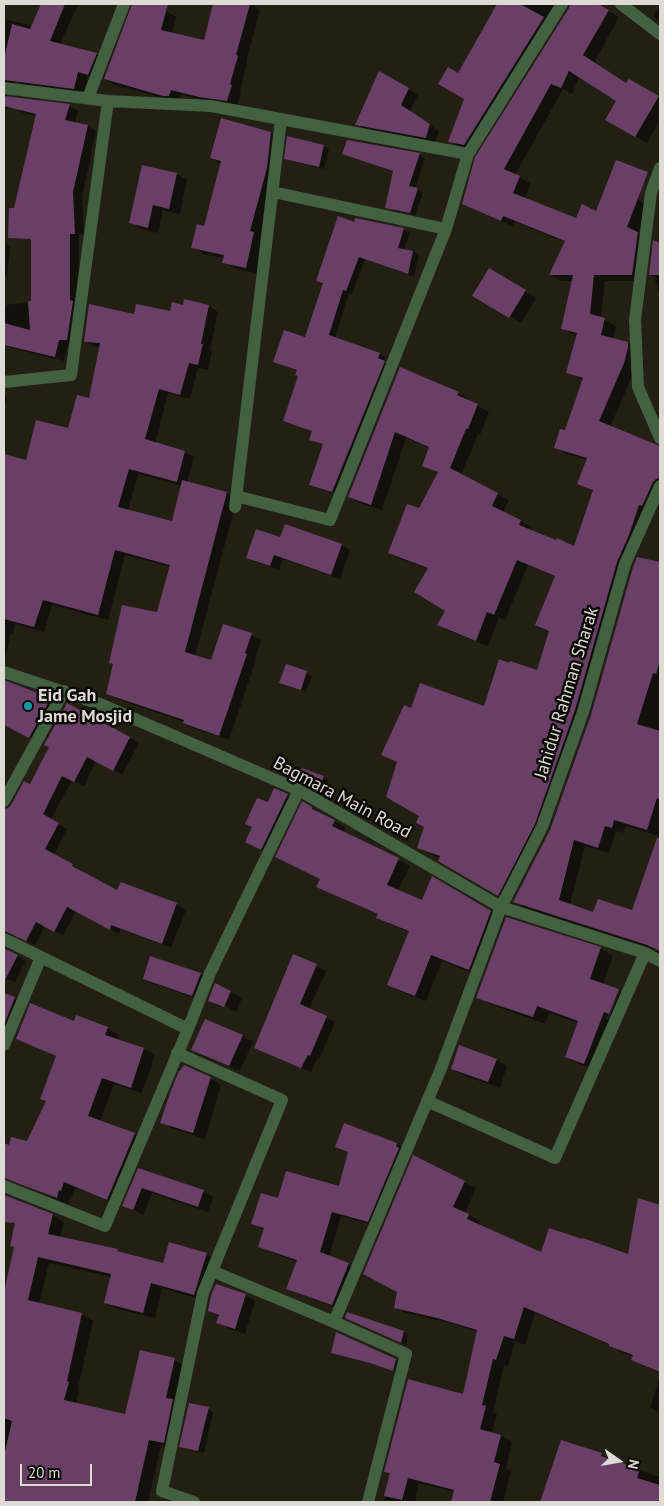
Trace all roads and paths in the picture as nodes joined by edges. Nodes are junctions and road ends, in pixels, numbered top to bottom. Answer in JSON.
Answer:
{"nodes":[{"id":1,"x":124,"y":4,"type":"edge"},
{"id":2,"x":562,"y":4,"type":"edge"},
{"id":3,"x":620,"y":4,"type":"edge"},
{"id":4,"x":660,"y":34,"type":"edge"},
{"id":5,"x":4,"y":88,"type":"edge"},
{"id":6,"x":88,"y":98,"type":"junction"},
{"id":7,"x":108,"y":101,"type":"junction"},
{"id":8,"x":282,"y":119,"type":"junction"},
{"id":9,"x":468,"y":154,"type":"junction"},
{"id":10,"x":660,"y":168,"type":"edge"},
{"id":11,"x":273,"y":192,"type":"junction"},
{"id":12,"x":446,"y":229,"type":"junction"},
{"id":13,"x":4,"y":382,"type":"edge"},
{"id":14,"x":660,"y":438,"type":"edge"},
{"id":15,"x":660,"y":486,"type":"edge"},
{"id":16,"x":4,"y":672,"type":"edge"},
{"id":17,"x":64,"y":691,"type":"junction"},
{"id":18,"x":299,"y":790,"type":"junction"},
{"id":19,"x":4,"y":801,"type":"edge"},
{"id":20,"x":501,"y":907,"type":"junction"},
{"id":21,"x":4,"y":939,"type":"edge"},
{"id":22,"x":644,"y":953,"type":"junction"},
{"id":23,"x":41,"y":957,"type":"junction"},
{"id":24,"x":660,"y":961,"type":"edge"},
{"id":25,"x":188,"y":1029,"type":"junction"},
{"id":26,"x":4,"y":1045,"type":"edge"},
{"id":27,"x":177,"y":1053,"type":"junction"},
{"id":28,"x":427,"y":1101,"type":"junction"},
{"id":29,"x":4,"y":1186,"type":"edge"},
{"id":30,"x":212,"y":1271,"type":"junction"},
{"id":31,"x":334,"y":1322,"type":"junction"},
{"id":32,"x":194,"y":1502,"type":"edge"},
{"id":33,"x":368,"y":1502,"type":"edge"}],
"edges":[{"from":1,"to":6,"type":"street"},
{"from":2,"to":9,"type":"street"},
{"from":3,"to":4,"type":"street"},
{"from":5,"to":6,"type":"street"},
{"from":6,"to":7,"type":"street"},
{"from":7,"to":8,"type":"street"},
{"from":7,"to":13,"type":"street"},
{"from":8,"to":9,"type":"street"},
{"from":8,"to":11,"type":"street"},
{"from":9,"to":12,"type":"street"},
{"from":10,"to":14,"type":"street"},
{"from":11,"to":12,"type":"street"},
{"from":11,"to":12,"type":"street"},
{"from":15,"to":20,"type":"street","name":"Jahidur Rahman Sharak"},
{"from":16,"to":17,"type":"street","name":"Bagmara Main Road"},
{"from":17,"to":18,"type":"street","name":"Bagmara Main Road"},
{"from":17,"to":19,"type":"street"},
{"from":18,"to":20,"type":"street","name":"Bagmara Main Road"},
{"from":18,"to":25,"type":"street"},
{"from":20,"to":22,"type":"street","name":"Bagmara Main Road"},
{"from":20,"to":28,"type":"street","name":"Jahidur Rahman Sharak"},
{"from":21,"to":23,"type":"street"},
{"from":22,"to":24,"type":"street","name":"Bagmara Main Road"},
{"from":22,"to":28,"type":"street"},
{"from":23,"to":25,"type":"street"},
{"from":23,"to":26,"type":"street"},
{"from":25,"to":27,"type":"street"},
{"from":27,"to":29,"type":"street"},
{"from":27,"to":30,"type":"street"},
{"from":28,"to":31,"type":"street","name":"Jahidur Rahman Sharak"},
{"from":30,"to":31,"type":"street"},
{"from":30,"to":32,"type":"street"},
{"from":31,"to":33,"type":"street"}]}
